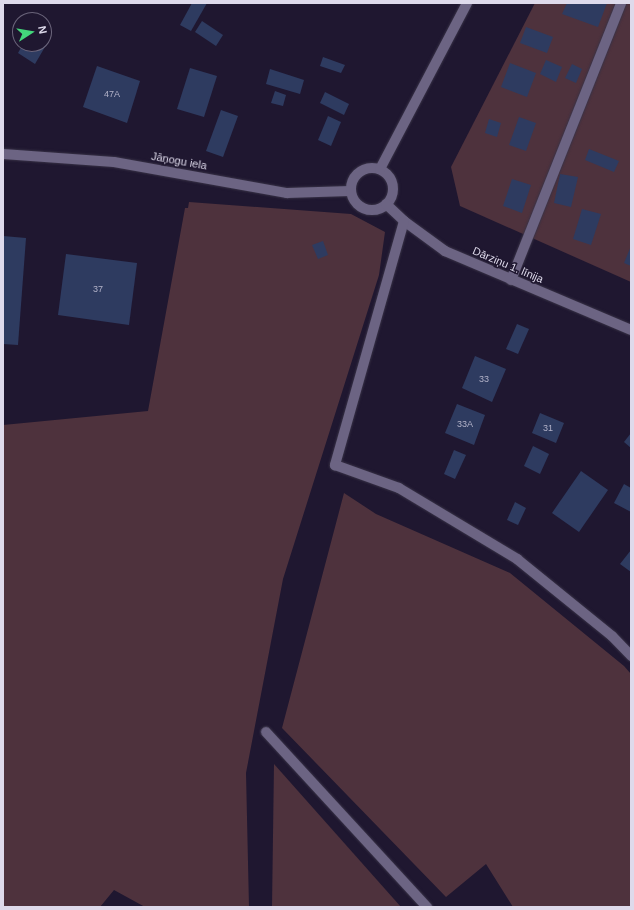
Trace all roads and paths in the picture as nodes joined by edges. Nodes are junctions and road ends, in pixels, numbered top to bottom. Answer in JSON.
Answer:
{"nodes":[{"id":1,"x":467,"y":3,"type":"edge"},
{"id":2,"x":621,"y":3,"type":"edge"},
{"id":3,"x":3,"y":154,"type":"edge"},
{"id":4,"x":380,"y":169,"type":"junction"},
{"id":5,"x":350,"y":191,"type":"junction"},
{"id":6,"x":386,"y":204,"type":"junction"},
{"id":7,"x":404,"y":221,"type":"junction"},
{"id":8,"x":511,"y":280,"type":"junction"},
{"id":9,"x":631,"y":330,"type":"edge"},
{"id":10,"x":631,"y":656,"type":"edge"},
{"id":11,"x":266,"y":732,"type":"dead end"},
{"id":12,"x":427,"y":907,"type":"edge"}],
"edges":[{"from":1,"to":4,"type":"street"},
{"from":2,"to":8,"type":"street"},
{"from":3,"to":5,"type":"street","name":"Jāņogu iela"},
{"from":4,"to":5,"type":"street"},
{"from":4,"to":6,"type":"street"},
{"from":5,"to":6,"type":"street"},
{"from":6,"to":7,"type":"street","name":"Dārziņu 1. līnija"},
{"from":7,"to":8,"type":"street","name":"Dārziņu 1. līnija"},
{"from":7,"to":10,"type":"street"},
{"from":8,"to":9,"type":"street","name":"Dārziņu 1. līnija"},
{"from":11,"to":12,"type":"street"}]}
